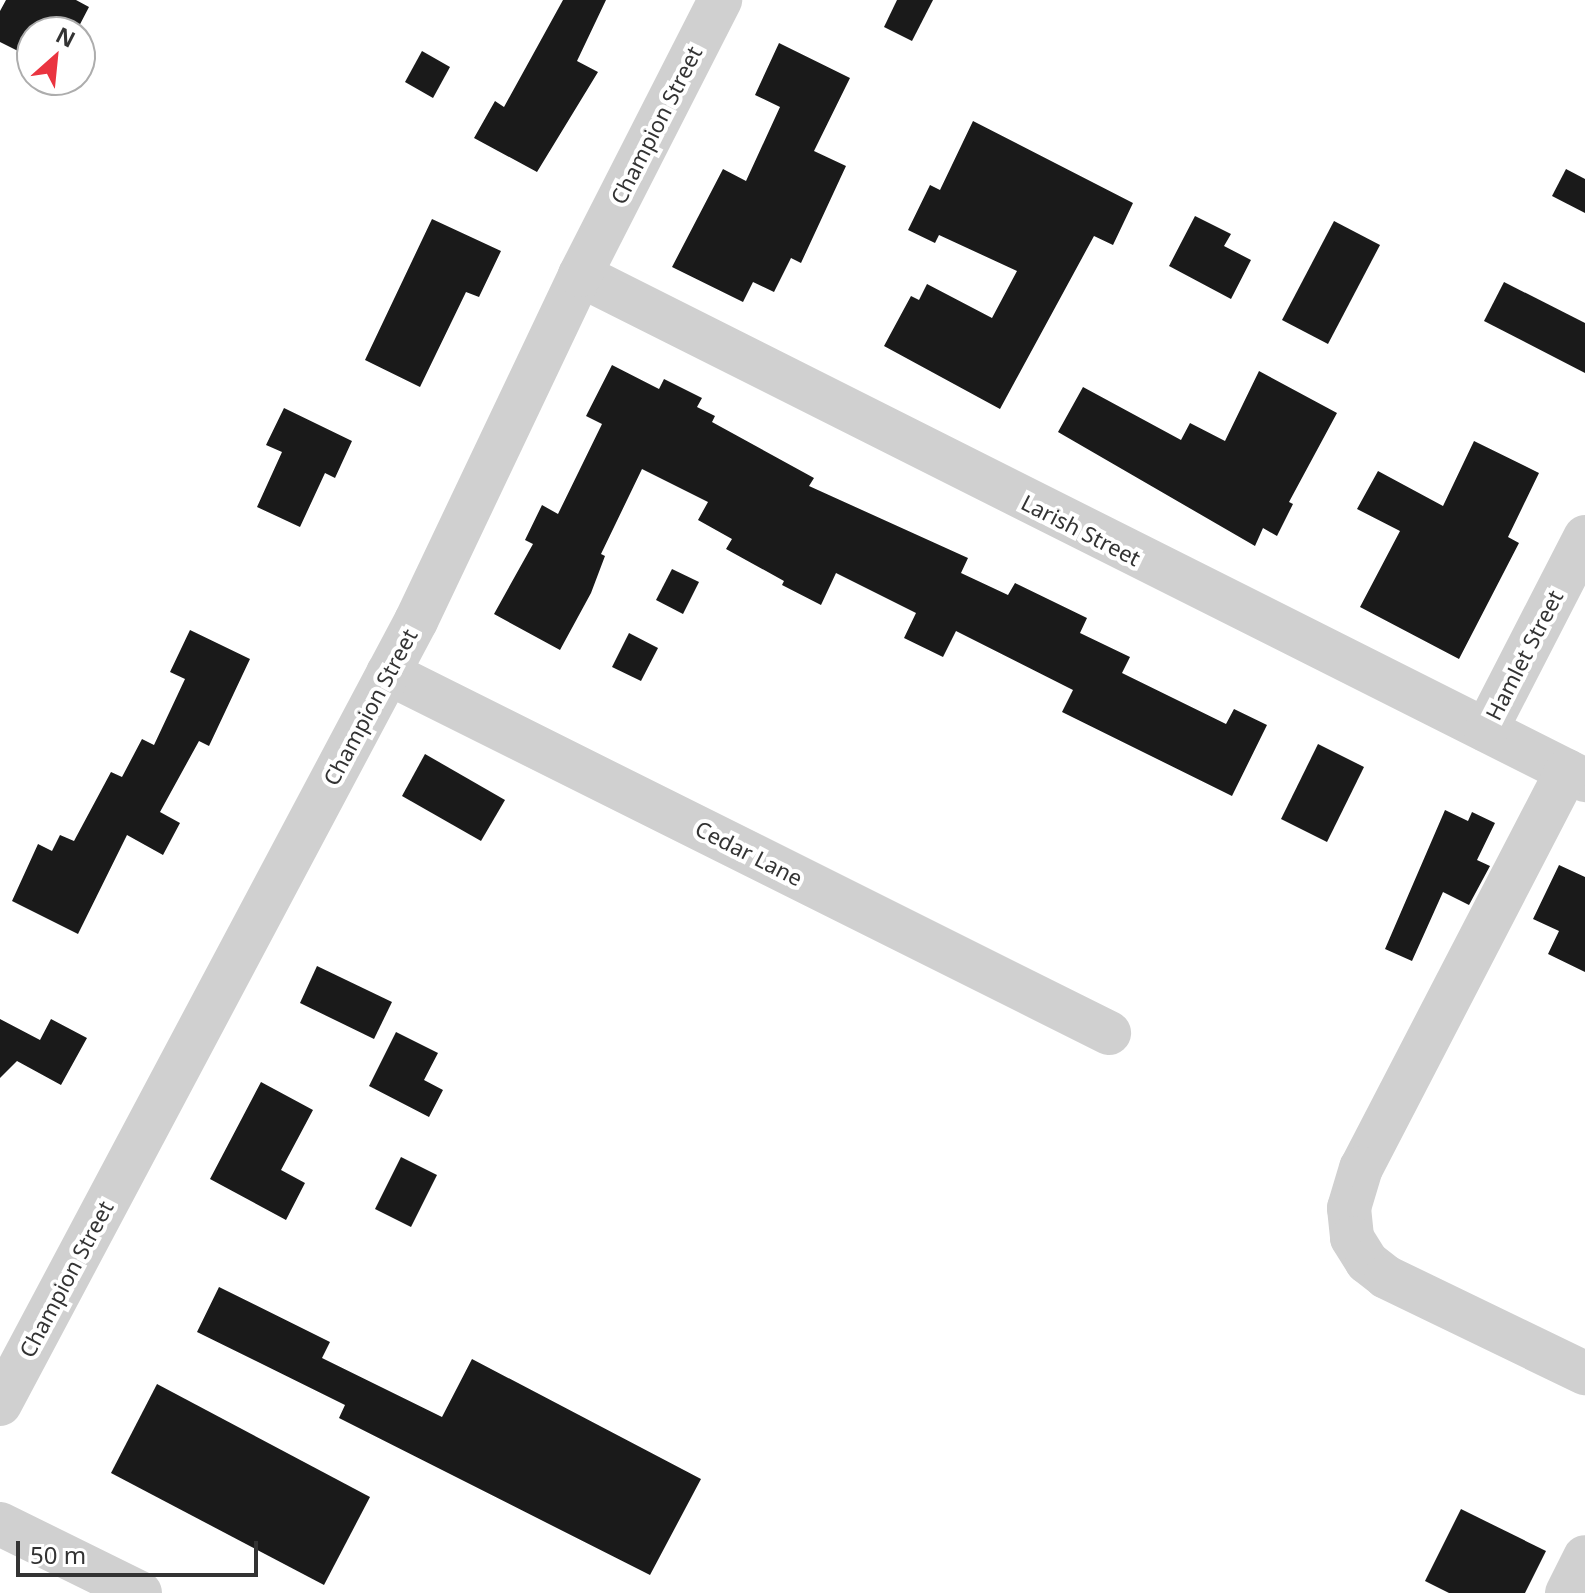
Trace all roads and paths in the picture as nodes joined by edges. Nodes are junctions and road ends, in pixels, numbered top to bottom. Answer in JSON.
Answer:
{"nodes":[{"id":1,"x":720,"y":0,"type":"edge"},
{"id":2,"x":580,"y":275,"type":"junction"},
{"id":3,"x":1585,"y":537,"type":"edge"},
{"id":4,"x":388,"y":673,"type":"junction"},
{"id":5,"x":1486,"y":730,"type":"junction"},
{"id":6,"x":1576,"y":776,"type":"edge"},
{"id":7,"x":1109,"y":1033,"type":"dead end"},
{"id":8,"x":1585,"y":1373,"type":"edge"},
{"id":9,"x":0,"y":1404,"type":"edge"},
{"id":10,"x":0,"y":1524,"type":"edge"},
{"id":11,"x":1585,"y":1557,"type":"edge"},
{"id":12,"x":140,"y":1593,"type":"edge"},
{"id":13,"x":1567,"y":1593,"type":"edge"}],
"edges":[{"from":1,"to":2,"type":"street","name":"Champion Street"},
{"from":2,"to":4,"type":"street","name":"Champion Street"},
{"from":2,"to":5,"type":"street","name":"Larish Street"},
{"from":3,"to":5,"type":"street","name":"Hamlet Street"},
{"from":4,"to":7,"type":"street","name":"Cedar Lane"},
{"from":4,"to":9,"type":"street","name":"Champion Street"},
{"from":5,"to":6,"type":"street","name":"Larish Street"},
{"from":6,"to":8,"type":"street"},
{"from":10,"to":12,"type":"street"},
{"from":11,"to":13,"type":"street"}]}
